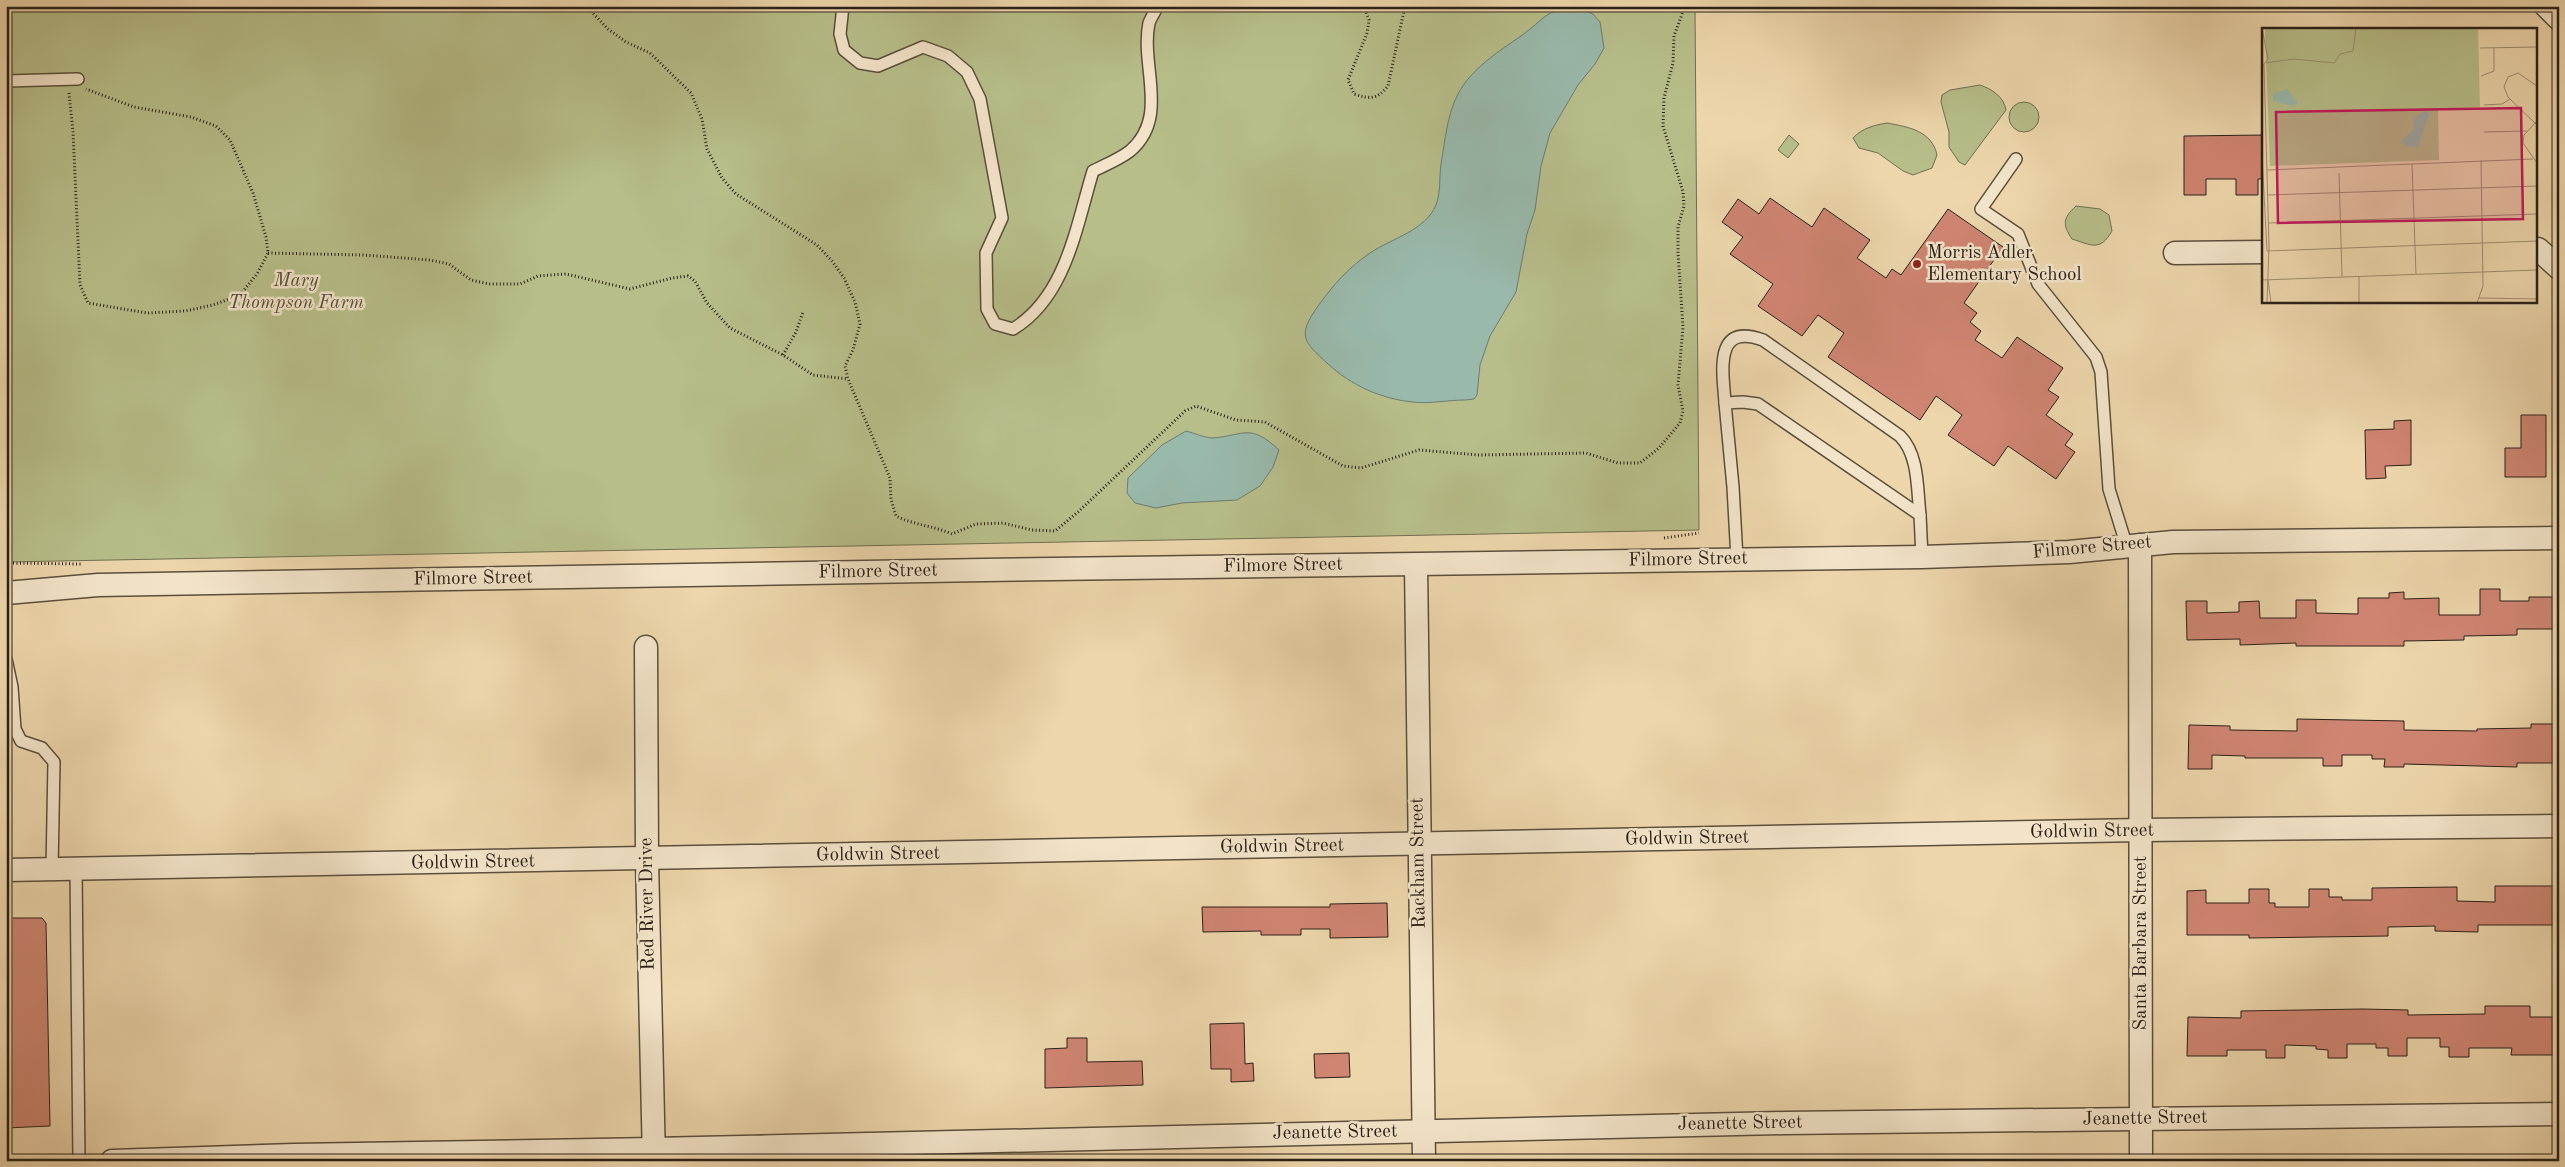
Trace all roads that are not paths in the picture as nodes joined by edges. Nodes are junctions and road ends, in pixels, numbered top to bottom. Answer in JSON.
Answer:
{"nodes":[{"id":1,"x":843,"y":6,"type":"edge"},
{"id":2,"x":1158,"y":6,"type":"edge"},
{"id":3,"x":2546,"y":6,"type":"edge"},
{"id":4,"x":2559,"y":19,"type":"edge"},
{"id":5,"x":73,"y":79,"type":"road end"},
{"id":6,"x":6,"y":81,"type":"edge"},
{"id":7,"x":2016,"y":159,"type":"dead end"},
{"id":8,"x":2544,"y":249,"type":"edge"},
{"id":9,"x":2262,"y":252,"type":"edge"},
{"id":10,"x":2175,"y":253,"type":"dead end"},
{"id":11,"x":2559,"y":268,"type":"edge"},
{"id":12,"x":1725,"y":403,"type":"junction"},
{"id":13,"x":1920,"y":515,"type":"junction"},
{"id":14,"x":2559,"y":538,"type":"edge"},
{"id":15,"x":2134,"y":546,"type":"junction"},
{"id":16,"x":1922,"y":557,"type":"junction"},
{"id":17,"x":1736,"y":559,"type":"junction"},
{"id":18,"x":1416,"y":565,"type":"junction"},
{"id":19,"x":6,"y":593,"type":"edge"},
{"id":20,"x":646,"y":647,"type":"dead end"},
{"id":21,"x":6,"y":659,"type":"edge"},
{"id":22,"x":2559,"y":826,"type":"edge"},
{"id":23,"x":2141,"y":830,"type":"junction"},
{"id":24,"x":1418,"y":844,"type":"junction"},
{"id":25,"x":646,"y":860,"type":"junction"},
{"id":26,"x":76,"y":869,"type":"junction"},
{"id":27,"x":6,"y":870,"type":"edge"},
{"id":28,"x":52,"y":870,"type":"junction"},
{"id":29,"x":2559,"y":1114,"type":"edge"},
{"id":30,"x":2142,"y":1119,"type":"junction"},
{"id":31,"x":1424,"y":1131,"type":"junction"},
{"id":32,"x":653,"y":1155,"type":"edge"},
{"id":33,"x":79,"y":1161,"type":"edge"},
{"id":34,"x":112,"y":1161,"type":"edge"},
{"id":35,"x":1424,"y":1161,"type":"edge"},
{"id":36,"x":2141,"y":1161,"type":"edge"}],
"edges":[{"from":1,"to":2,"type":"lane"},
{"from":3,"to":4,"type":"street"},
{"from":5,"to":6,"type":"lane"},
{"from":7,"to":15,"type":"lane"},
{"from":8,"to":11,"type":"street"},
{"from":9,"to":10,"type":"street"},
{"from":12,"to":13,"type":"lane"},
{"from":12,"to":13,"type":"lane"},
{"from":12,"to":17,"type":"lane"},
{"from":13,"to":16,"type":"lane"},
{"from":14,"to":15,"type":"street","name":"Filmore Street"},
{"from":15,"to":16,"type":"street","name":"Filmore Street"},
{"from":15,"to":23,"type":"street","name":"Santa Barbara Street"},
{"from":16,"to":17,"type":"street","name":"Filmore Street"},
{"from":17,"to":18,"type":"street","name":"Filmore Street"},
{"from":18,"to":19,"type":"street","name":"Filmore Street"},
{"from":18,"to":24,"type":"street","name":"Rackham Street"},
{"from":20,"to":25,"type":"street","name":"Red River Drive"},
{"from":21,"to":28,"type":"lane"},
{"from":22,"to":23,"type":"street","name":"Goldwin Street"},
{"from":23,"to":24,"type":"street","name":"Goldwin Street"},
{"from":23,"to":30,"type":"street","name":"Santa Barbara Street"},
{"from":24,"to":25,"type":"street","name":"Goldwin Street"},
{"from":24,"to":31,"type":"street","name":"Rackham Street"},
{"from":25,"to":26,"type":"street","name":"Goldwin Street"},
{"from":25,"to":32,"type":"street","name":"Red River Drive"},
{"from":26,"to":28,"type":"street","name":"Goldwin Street"},
{"from":26,"to":33,"type":"lane"},
{"from":27,"to":28,"type":"street","name":"Goldwin Street"},
{"from":29,"to":30,"type":"street","name":"Jeanette Street"},
{"from":30,"to":31,"type":"street","name":"Jeanette Street"},
{"from":30,"to":36,"type":"street","name":"Santa Barbara Street"},
{"from":31,"to":32,"type":"street","name":"Jeanette Street"},
{"from":31,"to":35,"type":"street","name":"Rackham Street"},
{"from":32,"to":34,"type":"street","name":"Jeanette Street"}]}
